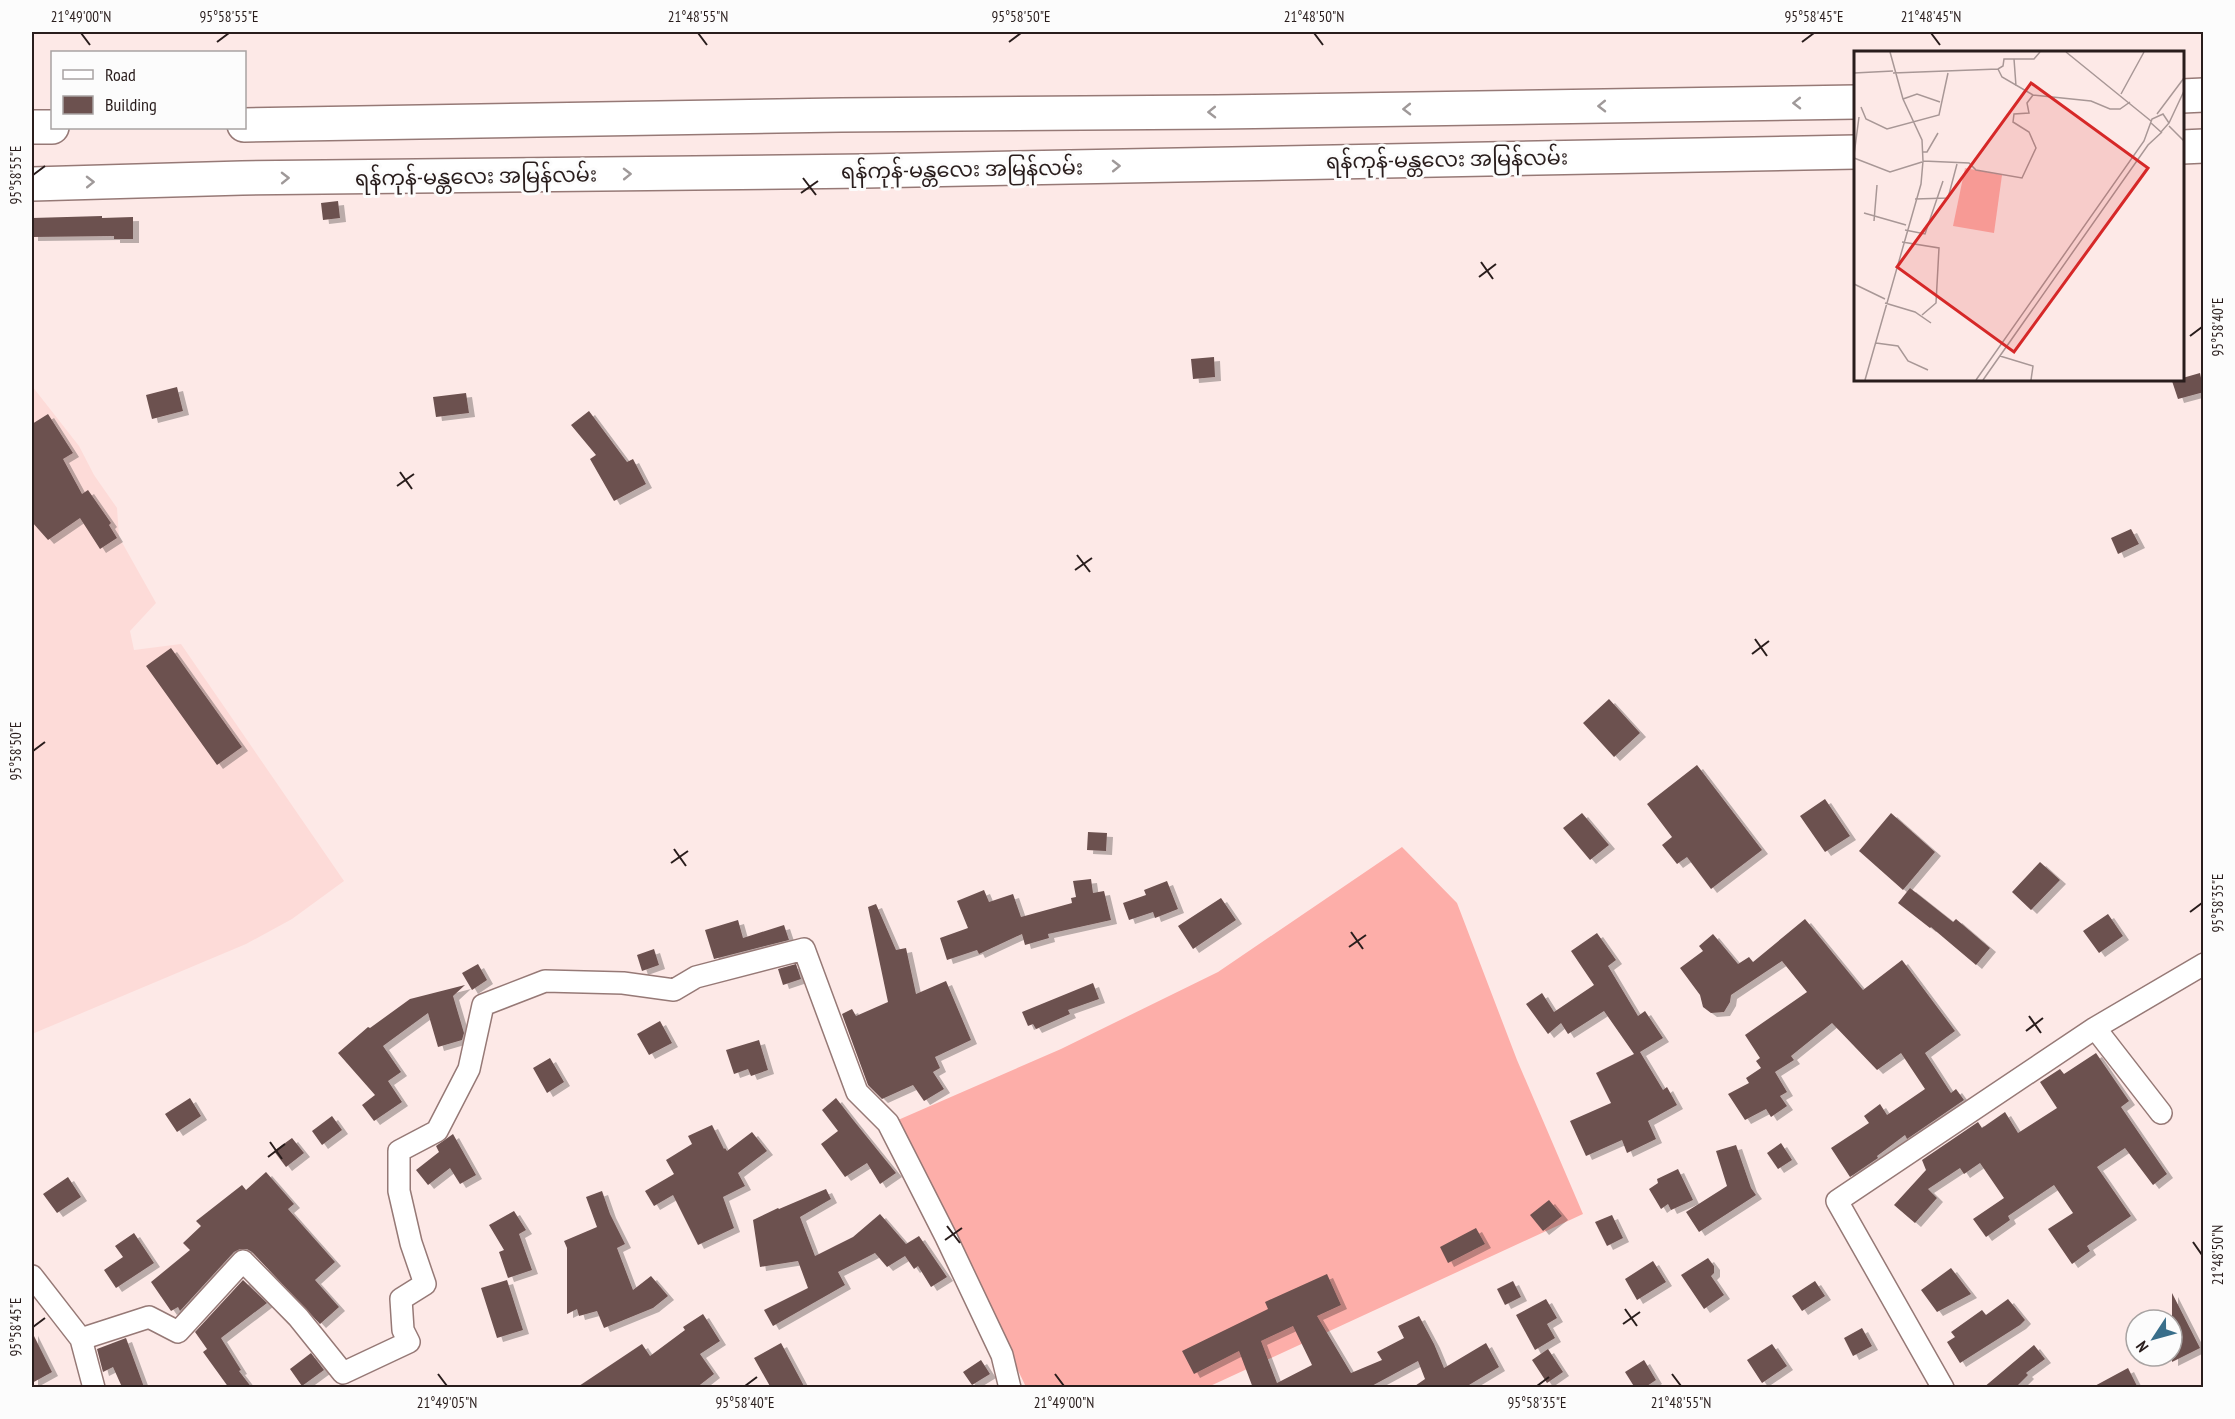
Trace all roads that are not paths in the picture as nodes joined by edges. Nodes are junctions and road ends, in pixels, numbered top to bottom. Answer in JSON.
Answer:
{"nodes":[{"id":1,"x":2204,"y":95,"type":"edge"},
{"id":2,"x":2184,"y":96,"type":"edge"},
{"id":3,"x":1854,"y":102,"type":"edge"},
{"id":4,"x":246,"y":125,"type":"edge"},
{"id":5,"x":32,"y":127,"type":"edge"},
{"id":6,"x":51,"y":127,"type":"edge"},
{"id":7,"x":2204,"y":146,"type":"edge"},
{"id":8,"x":2184,"y":147,"type":"edge"},
{"id":9,"x":1854,"y":152,"type":"edge"},
{"id":10,"x":32,"y":184,"type":"edge"},
{"id":11,"x":2204,"y":964,"type":"edge"},
{"id":12,"x":2095,"y":1028,"type":"junction"},
{"id":13,"x":2161,"y":1113,"type":"dead end"},
{"id":14,"x":32,"y":1276,"type":"edge"},
{"id":15,"x":81,"y":1339,"type":"junction"},
{"id":16,"x":94,"y":1388,"type":"edge"},
{"id":17,"x":1010,"y":1388,"type":"edge"},
{"id":18,"x":1943,"y":1388,"type":"edge"}],
"edges":[{"from":1,"to":2,"type":"highway"},
{"from":3,"to":4,"type":"highway","one_way":true},
{"from":5,"to":6,"type":"highway"},
{"from":7,"to":8,"type":"highway"},
{"from":10,"to":9,"type":"highway","name":"ရန်ကုန်-မန္တလေး အမြန်လမ်း","one_way":true},
{"from":11,"to":12,"type":"street"},
{"from":12,"to":13,"type":"street"},
{"from":12,"to":18,"type":"street"},
{"from":14,"to":15,"type":"street"},
{"from":15,"to":16,"type":"street"},
{"from":15,"to":17,"type":"street"}]}
